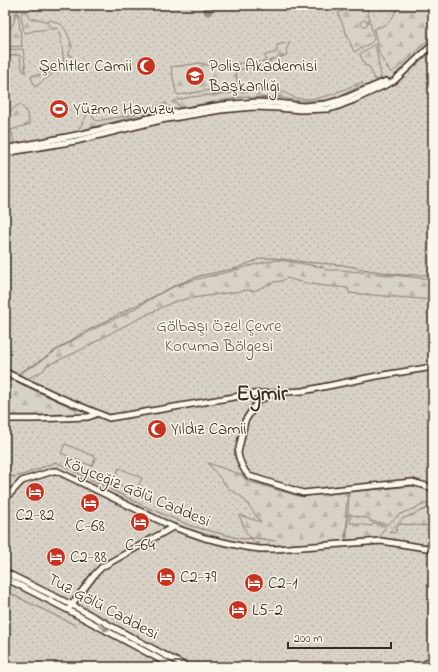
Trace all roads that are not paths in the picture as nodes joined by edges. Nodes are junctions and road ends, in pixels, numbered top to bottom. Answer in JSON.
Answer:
{"nodes":[{"id":1,"x":433,"y":44,"type":"edge"},
{"id":2,"x":386,"y":82,"type":"dead end"},
{"id":3,"x":368,"y":91,"type":"junction"},
{"id":4,"x":58,"y":141,"type":"junction"},
{"id":5,"x":5,"y":148,"type":"edge"},
{"id":6,"x":5,"y":154,"type":"edge"},
{"id":7,"x":433,"y":367,"type":"edge"},
{"id":8,"x":5,"y":372,"type":"edge"},
{"id":9,"x":275,"y":393,"type":"junction"},
{"id":10,"x":252,"y":394,"type":"junction"},
{"id":11,"x":258,"y":401,"type":"junction"},
{"id":12,"x":97,"y":413,"type":"junction"},
{"id":13,"x":5,"y":419,"type":"edge"},
{"id":14,"x":433,"y":488,"type":"edge"},
{"id":15,"x":5,"y":499,"type":"edge"},
{"id":16,"x":173,"y":527,"type":"junction"},
{"id":17,"x":433,"y":549,"type":"edge"},
{"id":18,"x":5,"y":572,"type":"edge"},
{"id":19,"x":5,"y":578,"type":"edge"},
{"id":20,"x":70,"y":608,"type":"junction"},
{"id":21,"x":433,"y":659,"type":"edge"},
{"id":22,"x":174,"y":667,"type":"edge"},
{"id":23,"x":187,"y":667,"type":"edge"},
{"id":24,"x":420,"y":667,"type":"edge"}],
"edges":[{"from":1,"to":3,"type":"street"},
{"from":2,"to":3,"type":"street"},
{"from":3,"to":4,"type":"street"},
{"from":4,"to":5,"type":"street"},
{"from":4,"to":6,"type":"street"},
{"from":7,"to":9,"type":"street"},
{"from":8,"to":12,"type":"street"},
{"from":9,"to":10,"type":"street"},
{"from":9,"to":11,"type":"street"},
{"from":10,"to":11,"type":"street"},
{"from":10,"to":12,"type":"street"},
{"from":11,"to":14,"type":"street"},
{"from":12,"to":13,"type":"street"},
{"from":15,"to":16,"type":"street","name":"Köyceğiz Gölü Caddesi"},
{"from":16,"to":17,"type":"street","name":"Köyceğiz Gölü Caddesi"},
{"from":16,"to":20,"type":"street"},
{"from":18,"to":20,"type":"street","name":"Tuz Gölü Caddesi"},
{"from":19,"to":20,"type":"street","name":"Tuz Gölü Caddesi"},
{"from":20,"to":22,"type":"street","name":"Tuz Gölü Caddesi","one_way":true},
{"from":20,"to":23,"type":"street","name":"Tuz Gölü Caddesi"},
{"from":21,"to":24,"type":"street"}]}
